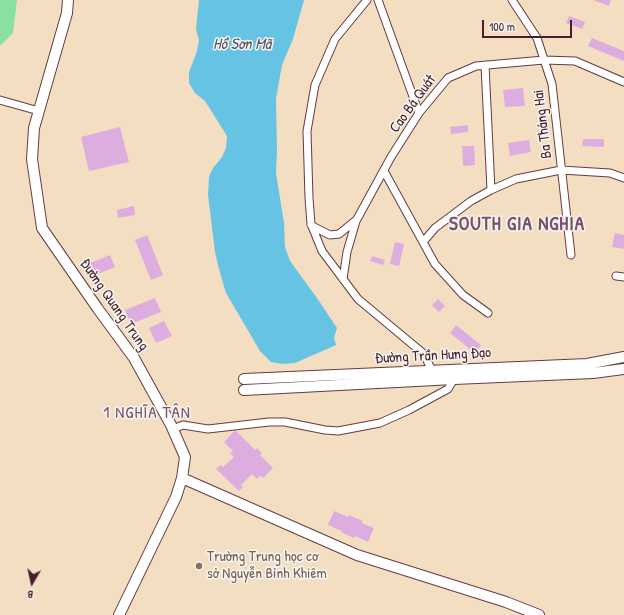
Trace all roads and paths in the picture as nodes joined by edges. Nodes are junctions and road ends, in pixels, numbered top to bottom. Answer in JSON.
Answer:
{"nodes":[{"id":1,"x":68,"y":0,"type":"edge"},
{"id":2,"x":367,"y":0,"type":"edge"},
{"id":3,"x":378,"y":0,"type":"edge"},
{"id":4,"x":512,"y":0,"type":"edge"},
{"id":5,"x":544,"y":60,"type":"junction"},
{"id":6,"x":485,"y":65,"type":"junction"},
{"id":7,"x":624,"y":82,"type":"edge"},
{"id":8,"x":0,"y":100,"type":"edge"},
{"id":9,"x":39,"y":111,"type":"junction"},
{"id":10,"x":419,"y":113,"type":"junction"},
{"id":11,"x":561,"y":170,"type":"junction"},
{"id":12,"x":384,"y":171,"type":"junction"},
{"id":13,"x":624,"y":178,"type":"edge"},
{"id":14,"x":491,"y":190,"type":"junction"},
{"id":15,"x":356,"y":221,"type":"junction"},
{"id":16,"x":311,"y":224,"type":"junction"},
{"id":17,"x":423,"y":242,"type":"junction"},
{"id":18,"x":571,"y":255,"type":"dead end"},
{"id":19,"x":616,"y":276,"type":"dead end"},
{"id":20,"x":624,"y":277,"type":"edge"},
{"id":21,"x":343,"y":279,"type":"junction"},
{"id":22,"x":488,"y":313,"type":"dead end"},
{"id":23,"x":624,"y":357,"type":"edge"},
{"id":24,"x":624,"y":368,"type":"edge"},
{"id":25,"x":432,"y":376,"type":"junction"},
{"id":26,"x":244,"y":379,"type":"dead end"},
{"id":27,"x":454,"y":379,"type":"junction"},
{"id":28,"x":316,"y":381,"type":"junction"},
{"id":29,"x":244,"y":390,"type":"dead end"},
{"id":30,"x":173,"y":429,"type":"junction"},
{"id":31,"x":182,"y":478,"type":"junction"},
{"id":32,"x":118,"y":615,"type":"edge"},
{"id":33,"x":539,"y":615,"type":"edge"}],
"edges":[{"from":1,"to":9,"type":"street","name":"Đường Quang Trung"},
{"from":2,"to":16,"type":"street"},
{"from":3,"to":10,"type":"street"},
{"from":4,"to":5,"type":"street","name":"Ba Tháng Hai"},
{"from":5,"to":6,"type":"street","name":"Cao Bá Quát"},
{"from":5,"to":7,"type":"street","name":"Cao Bá Quát"},
{"from":5,"to":11,"type":"street","name":"Ba Tháng Hai"},
{"from":6,"to":10,"type":"street","name":"Cao Bá Quát"},
{"from":6,"to":14,"type":"street"},
{"from":8,"to":9,"type":"street"},
{"from":9,"to":30,"type":"street","name":"Đường Quang Trung"},
{"from":10,"to":12,"type":"street","name":"Cao Bá Quát"},
{"from":11,"to":13,"type":"street"},
{"from":11,"to":14,"type":"street"},
{"from":11,"to":18,"type":"street","name":"Ba Tháng Hai"},
{"from":12,"to":15,"type":"street","name":"Cao Bá Quát"},
{"from":12,"to":17,"type":"street"},
{"from":14,"to":17,"type":"street"},
{"from":15,"to":16,"type":"street","name":"Cao Bá Quát"},
{"from":15,"to":21,"type":"street","name":"Cao Bá Quát"},
{"from":16,"to":21,"type":"street"},
{"from":17,"to":22,"type":"street"},
{"from":19,"to":20,"type":"street"},
{"from":21,"to":25,"type":"street"},
{"from":23,"to":25,"type":"street","name":"Đường Trần Hưng Đạo"},
{"from":24,"to":27,"type":"street","name":"Đường Trần Hưng Đạo"},
{"from":25,"to":27,"type":"street","name":"Đường Trần Hưng Đạo"},
{"from":25,"to":28,"type":"street","name":"Đường Trần Hưng Đạo"},
{"from":26,"to":28,"type":"street","name":"Đường Trần Hưng Đạo"},
{"from":27,"to":30,"type":"street"},
{"from":28,"to":29,"type":"street","name":"Đường Trần Hưng Đạo"},
{"from":30,"to":31,"type":"street","name":"Đường Quang Trung"},
{"from":31,"to":32,"type":"street","name":"Đường Quang Trung"},
{"from":31,"to":33,"type":"street"}]}
